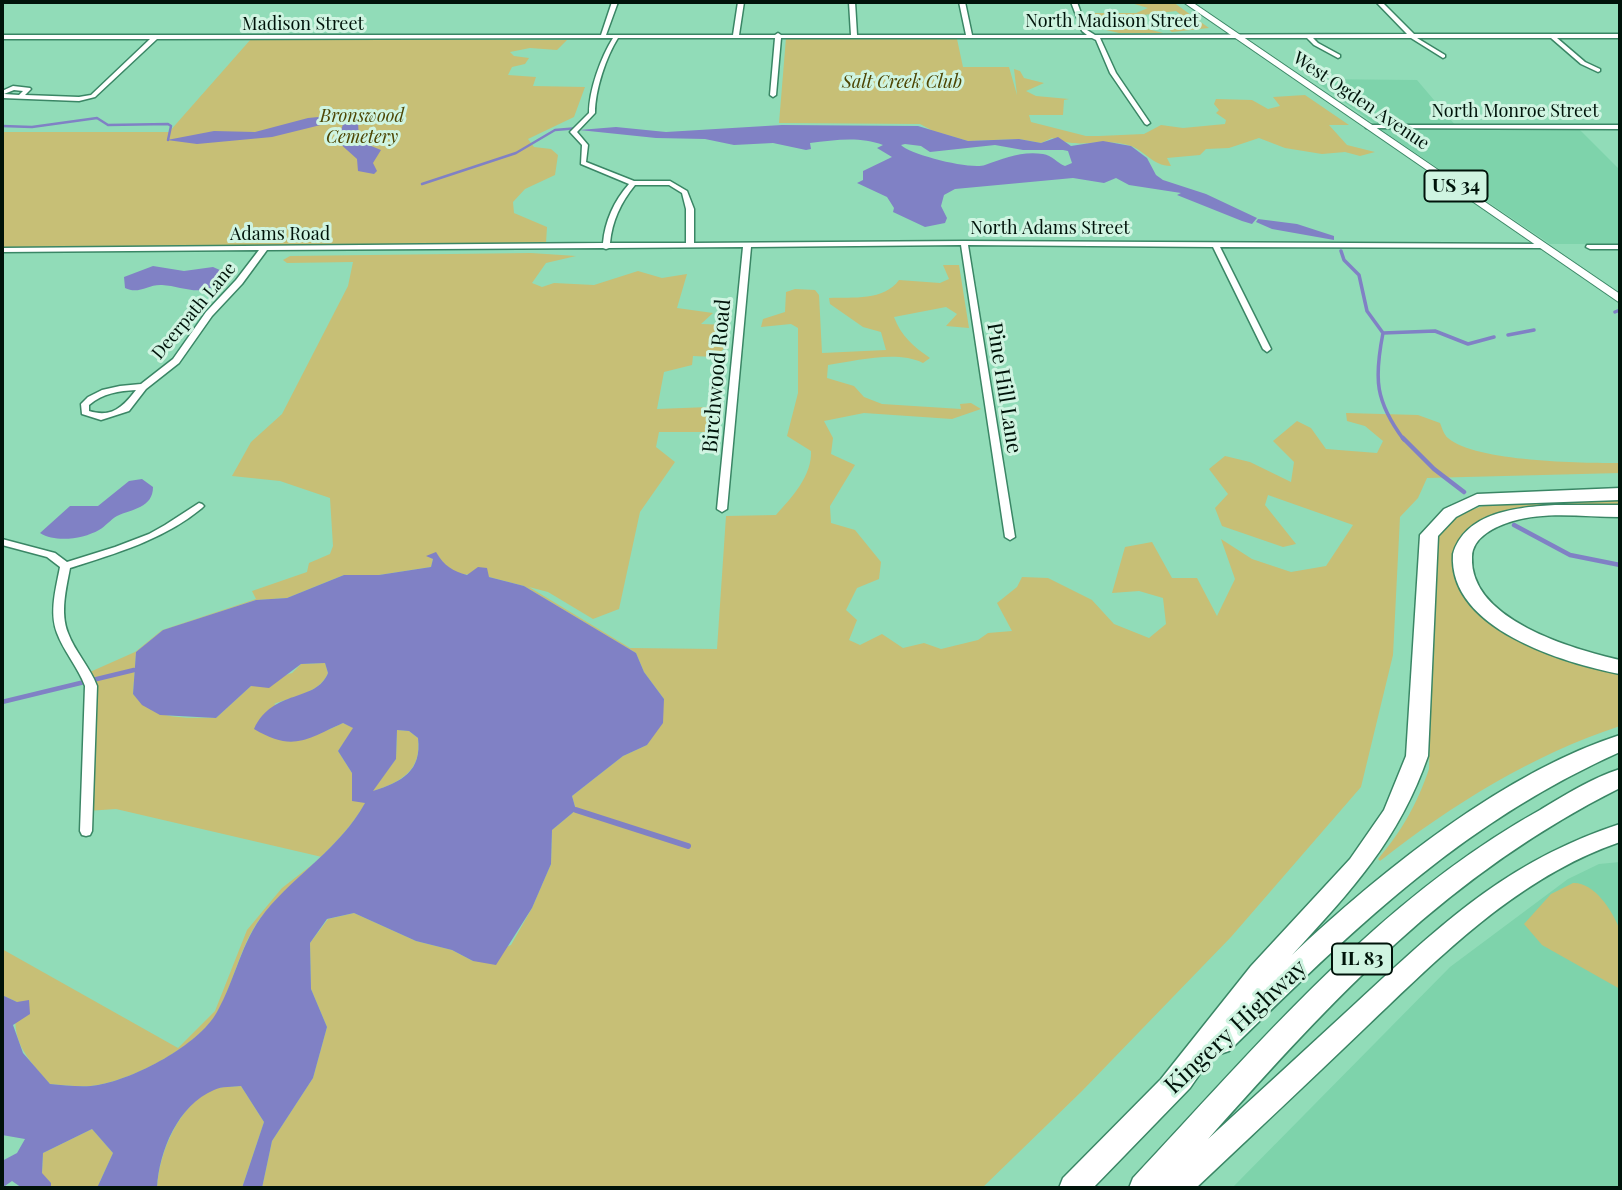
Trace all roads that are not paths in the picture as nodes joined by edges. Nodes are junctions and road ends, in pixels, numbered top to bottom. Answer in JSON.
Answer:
{"nodes":[{"id":1,"x":615,"y":2,"type":"edge"},
{"id":2,"x":741,"y":2,"type":"edge"},
{"id":3,"x":852,"y":2,"type":"edge"},
{"id":4,"x":962,"y":2,"type":"edge"},
{"id":5,"x":1074,"y":2,"type":"edge"},
{"id":6,"x":1187,"y":2,"type":"edge"},
{"id":7,"x":1379,"y":2,"type":"edge"},
{"id":8,"x":736,"y":35,"type":"junction"},
{"id":9,"x":778,"y":35,"type":"junction"},
{"id":10,"x":854,"y":35,"type":"junction"},
{"id":11,"x":969,"y":35,"type":"junction"},
{"id":12,"x":1093,"y":35,"type":"junction"},
{"id":13,"x":1235,"y":35,"type":"junction"},
{"id":14,"x":617,"y":36,"type":"junction"},
{"id":15,"x":1308,"y":36,"type":"junction"},
{"id":16,"x":1412,"y":36,"type":"junction"},
{"id":17,"x":1552,"y":36,"type":"junction"},
{"id":18,"x":1620,"y":36,"type":"edge"},
{"id":19,"x":2,"y":37,"type":"edge"},
{"id":20,"x":155,"y":37,"type":"junction"},
{"id":21,"x":603,"y":37,"type":"junction"},
{"id":22,"x":1338,"y":56,"type":"dead end"},
{"id":23,"x":1443,"y":56,"type":"dead end"},
{"id":24,"x":1598,"y":70,"type":"dead end"},
{"id":25,"x":2,"y":95,"type":"edge"},
{"id":26,"x":773,"y":95,"type":"dead end"},
{"id":27,"x":1147,"y":123,"type":"dead end"},
{"id":28,"x":1368,"y":127,"type":"junction"},
{"id":29,"x":1620,"y":127,"type":"edge"},
{"id":30,"x":633,"y":183,"type":"junction"},
{"id":31,"x":964,"y":243,"type":"junction"},
{"id":32,"x":1215,"y":244,"type":"junction"},
{"id":33,"x":690,"y":246,"type":"junction"},
{"id":34,"x":747,"y":246,"type":"junction"},
{"id":35,"x":1543,"y":246,"type":"junction"},
{"id":36,"x":606,"y":247,"type":"junction"},
{"id":37,"x":1590,"y":247,"type":"dead end"},
{"id":38,"x":1620,"y":247,"type":"edge"},
{"id":39,"x":558,"y":248,"type":"joint"},
{"id":40,"x":2,"y":250,"type":"edge"},
{"id":41,"x":263,"y":250,"type":"junction"},
{"id":42,"x":1620,"y":299,"type":"edge"},
{"id":43,"x":1267,"y":349,"type":"dead end"},
{"id":44,"x":143,"y":387,"type":"junction"},
{"id":45,"x":1620,"y":494,"type":"edge"},
{"id":46,"x":199,"y":506,"type":"dead end"},
{"id":47,"x":722,"y":509,"type":"dead end"},
{"id":48,"x":1620,"y":511,"type":"edge"},
{"id":49,"x":1010,"y":537,"type":"dead end"},
{"id":50,"x":2,"y":542,"type":"edge"},
{"id":51,"x":65,"y":566,"type":"junction"},
{"id":52,"x":1620,"y":667,"type":"edge"},
{"id":53,"x":1620,"y":743,"type":"edge"},
{"id":54,"x":1620,"y":778,"type":"edge"},
{"id":55,"x":86,"y":831,"type":"dead end"},
{"id":56,"x":1620,"y":833,"type":"edge"},
{"id":57,"x":1171,"y":1088,"type":"junction"},
{"id":58,"x":1073,"y":1188,"type":"edge"},
{"id":59,"x":1143,"y":1188,"type":"edge"},
{"id":60,"x":1175,"y":1188,"type":"edge"}],
"edges":[{"from":1,"to":21,"type":"street"},
{"from":2,"to":8,"type":"street"},
{"from":3,"to":10,"type":"street"},
{"from":4,"to":11,"type":"street"},
{"from":5,"to":12,"type":"street"},
{"from":6,"to":13,"type":"main road","name":"West Ogden Avenue","number":"US 34"},
{"from":7,"to":16,"type":"street"},
{"from":8,"to":9,"type":"street","name":"North Madison Street"},
{"from":8,"to":14,"type":"street","name":"North Madison Street"},
{"from":9,"to":10,"type":"street","name":"North Madison Street"},
{"from":9,"to":26,"type":"street"},
{"from":10,"to":11,"type":"street","name":"North Madison Street"},
{"from":11,"to":12,"type":"street","name":"North Madison Street"},
{"from":12,"to":13,"type":"street","name":"North Madison Street"},
{"from":12,"to":27,"type":"street"},
{"from":13,"to":15,"type":"street","name":"North Madison Street"},
{"from":13,"to":28,"type":"main road","name":"West Ogden Avenue","number":"US 34"},
{"from":14,"to":21,"type":"street","name":"North Madison Street"},
{"from":14,"to":30,"type":"street"},
{"from":15,"to":16,"type":"street","name":"North Madison Street"},
{"from":15,"to":22,"type":"street"},
{"from":16,"to":17,"type":"street","name":"North Madison Street"},
{"from":16,"to":23,"type":"street"},
{"from":17,"to":18,"type":"street","name":"North Madison Street"},
{"from":17,"to":24,"type":"street"},
{"from":19,"to":20,"type":"street","name":"Madison Street"},
{"from":20,"to":21,"type":"street","name":"Madison Street"},
{"from":20,"to":25,"type":"street"},
{"from":28,"to":29,"type":"street","name":"North Monroe Street"},
{"from":28,"to":35,"type":"main road","name":"West Ogden Avenue","number":"US 34"},
{"from":30,"to":33,"type":"street"},
{"from":30,"to":36,"type":"street"},
{"from":31,"to":32,"type":"street","name":"North Adams Street"},
{"from":31,"to":34,"type":"street","name":"North Adams Street"},
{"from":31,"to":49,"type":"street","name":"Pine Hill Lane"},
{"from":32,"to":35,"type":"street","name":"North Adams Street"},
{"from":32,"to":43,"type":"street"},
{"from":33,"to":34,"type":"street","name":"North Adams Street"},
{"from":33,"to":36,"type":"street","name":"North Adams Street"},
{"from":34,"to":47,"type":"street","name":"Birchwood Road"},
{"from":35,"to":42,"type":"main road","name":"West Ogden Avenue","number":"US 34"},
{"from":36,"to":39,"type":"street","name":"North Adams Street"},
{"from":37,"to":38,"type":"street"},
{"from":39,"to":41,"type":"street","name":"Adams Road"},
{"from":40,"to":41,"type":"street","name":"Adams Road"},
{"from":41,"to":44,"type":"street","name":"Deerpath Lane"},
{"from":44,"to":44,"type":"street","name":"Deerpath Lane"},
{"from":45,"to":57,"type":"highway"},
{"from":46,"to":51,"type":"street"},
{"from":48,"to":52,"type":"highway"},
{"from":50,"to":51,"type":"street"},
{"from":51,"to":55,"type":"street"},
{"from":53,"to":57,"type":"highway","name":"Kingery Highway","number":"IL 83"},
{"from":54,"to":59,"type":"highway","name":"Kingery Highway","number":"IL 83"},
{"from":56,"to":60,"type":"highway"},
{"from":57,"to":58,"type":"highway","name":"Kingery Highway","number":"IL 83"}]}
